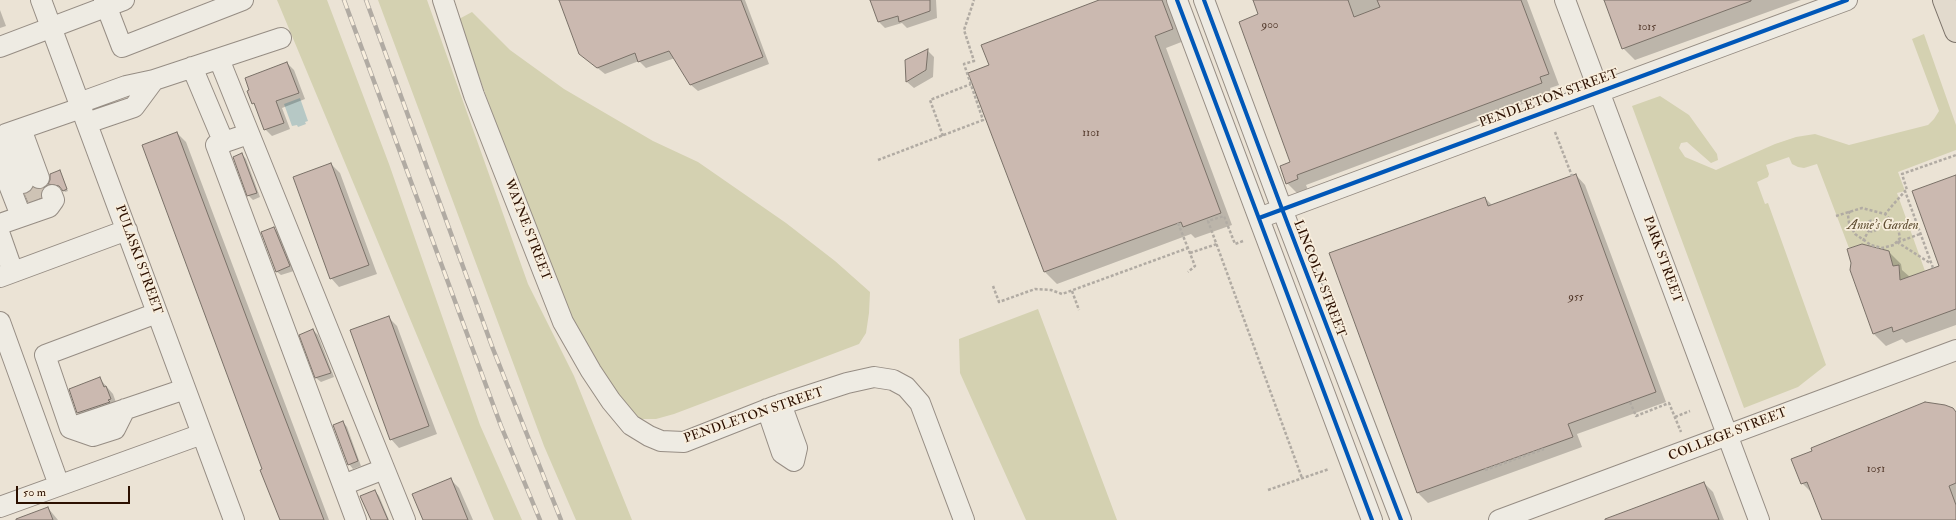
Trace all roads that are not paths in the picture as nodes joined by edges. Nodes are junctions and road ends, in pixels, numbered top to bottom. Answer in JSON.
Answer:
{"nodes":[{"id":1,"x":41,"y":0,"type":"edge"},
{"id":2,"x":242,"y":0,"type":"edge"},
{"id":3,"x":443,"y":0,"type":"edge"},
{"id":4,"x":1177,"y":0,"type":"edge"},
{"id":5,"x":1204,"y":0,"type":"edge"},
{"id":6,"x":1566,"y":0,"type":"edge"},
{"id":7,"x":1847,"y":0,"type":"edge"},
{"id":8,"x":1944,"y":0,"type":"edge"},
{"id":9,"x":111,"y":2,"type":"edge"},
{"id":10,"x":51,"y":28,"type":"junction"},
{"id":11,"x":1956,"y":32,"type":"edge"},
{"id":12,"x":281,"y":38,"type":"dead end"},
{"id":13,"x":0,"y":47,"type":"edge"},
{"id":14,"x":205,"y":63,"type":"junction"},
{"id":15,"x":1600,"y":92,"type":"junction"},
{"id":16,"x":82,"y":111,"type":"junction"},
{"id":17,"x":11,"y":137,"type":"edge"},
{"id":18,"x":236,"y":139,"type":"junction"},
{"id":19,"x":34,"y":179,"type":"tunnel mouth"},
{"id":20,"x":1282,"y":209,"type":"junction"},
{"id":21,"x":1259,"y":218,"type":"junction"},
{"id":22,"x":0,"y":224,"type":"edge"},
{"id":23,"x":127,"y":230,"type":"junction"},
{"id":24,"x":0,"y":235,"type":"edge"},
{"id":25,"x":6,"y":274,"type":"edge"},
{"id":26,"x":157,"y":313,"type":"junction"},
{"id":27,"x":0,"y":322,"type":"edge"},
{"id":28,"x":1956,"y":350,"type":"edge"},
{"id":29,"x":185,"y":389,"type":"junction"},
{"id":30,"x":202,"y":434,"type":"junction"},
{"id":31,"x":1728,"y":435,"type":"junction"},
{"id":32,"x":649,"y":436,"type":"joint"},
{"id":33,"x":384,"y":469,"type":"junction"},
{"id":34,"x":59,"y":485,"type":"junction"},
{"id":35,"x":343,"y":485,"type":"junction"},
{"id":36,"x":0,"y":507,"type":"edge"},
{"id":37,"x":234,"y":520,"type":"edge"},
{"id":38,"x":356,"y":520,"type":"edge"},
{"id":39,"x":405,"y":520,"type":"edge"},
{"id":40,"x":964,"y":520,"type":"edge"},
{"id":41,"x":1372,"y":520,"type":"edge"},
{"id":42,"x":1401,"y":520,"type":"edge"},
{"id":43,"x":1500,"y":520,"type":"edge"},
{"id":44,"x":1759,"y":520,"type":"edge"}],
"edges":[{"from":1,"to":10,"type":"street","name":"PULASKI STREET"},
{"from":2,"to":9,"type":"street"},
{"from":3,"to":32,"type":"street","name":"WAYNE STREET"},
{"from":4,"to":21,"type":"street"},
{"from":5,"to":20,"type":"street","name":"LINCOLN STREET"},
{"from":6,"to":15,"type":"street","name":"PARK STREET"},
{"from":7,"to":15,"type":"street","name":"PENDLETON STREET"},
{"from":8,"to":11,"type":"main road"},
{"from":9,"to":10,"type":"street"},
{"from":10,"to":13,"type":"street"},
{"from":10,"to":16,"type":"street","name":"PULASKI STREET"},
{"from":12,"to":14,"type":"street"},
{"from":14,"to":16,"type":"street"},
{"from":14,"to":18,"type":"street"},
{"from":14,"to":18,"type":"street"},
{"from":15,"to":20,"type":"street","name":"PENDLETON STREET"},
{"from":15,"to":31,"type":"street","name":"PARK STREET"},
{"from":16,"to":17,"type":"street"},
{"from":16,"to":23,"type":"street","name":"PULASKI STREET"},
{"from":17,"to":19,"type":"street"},
{"from":17,"to":22,"type":"street"},
{"from":18,"to":33,"type":"street"},
{"from":18,"to":35,"type":"street"},
{"from":20,"to":21,"type":"street","name":"PENDLETON STREET"},
{"from":20,"to":42,"type":"street","name":"LINCOLN STREET"},
{"from":21,"to":41,"type":"street"},
{"from":23,"to":25,"type":"street"},
{"from":23,"to":26,"type":"street","name":"PULASKI STREET"},
{"from":24,"to":25,"type":"street"},
{"from":26,"to":29,"type":"street","name":"PULASKI STREET"},
{"from":26,"to":29,"type":"street"},
{"from":27,"to":34,"type":"street"},
{"from":28,"to":31,"type":"street","name":"COLLEGE STREET"},
{"from":29,"to":30,"type":"street","name":"PULASKI STREET"},
{"from":30,"to":34,"type":"street"},
{"from":30,"to":37,"type":"street","name":"PULASKI STREET"},
{"from":31,"to":43,"type":"street","name":"COLLEGE STREET"},
{"from":31,"to":44,"type":"street","name":"PARK STREET"},
{"from":32,"to":40,"type":"street","name":"PENDLETON STREET"},
{"from":33,"to":35,"type":"street"},
{"from":33,"to":39,"type":"street"},
{"from":34,"to":36,"type":"street"},
{"from":35,"to":38,"type":"street"}]}
